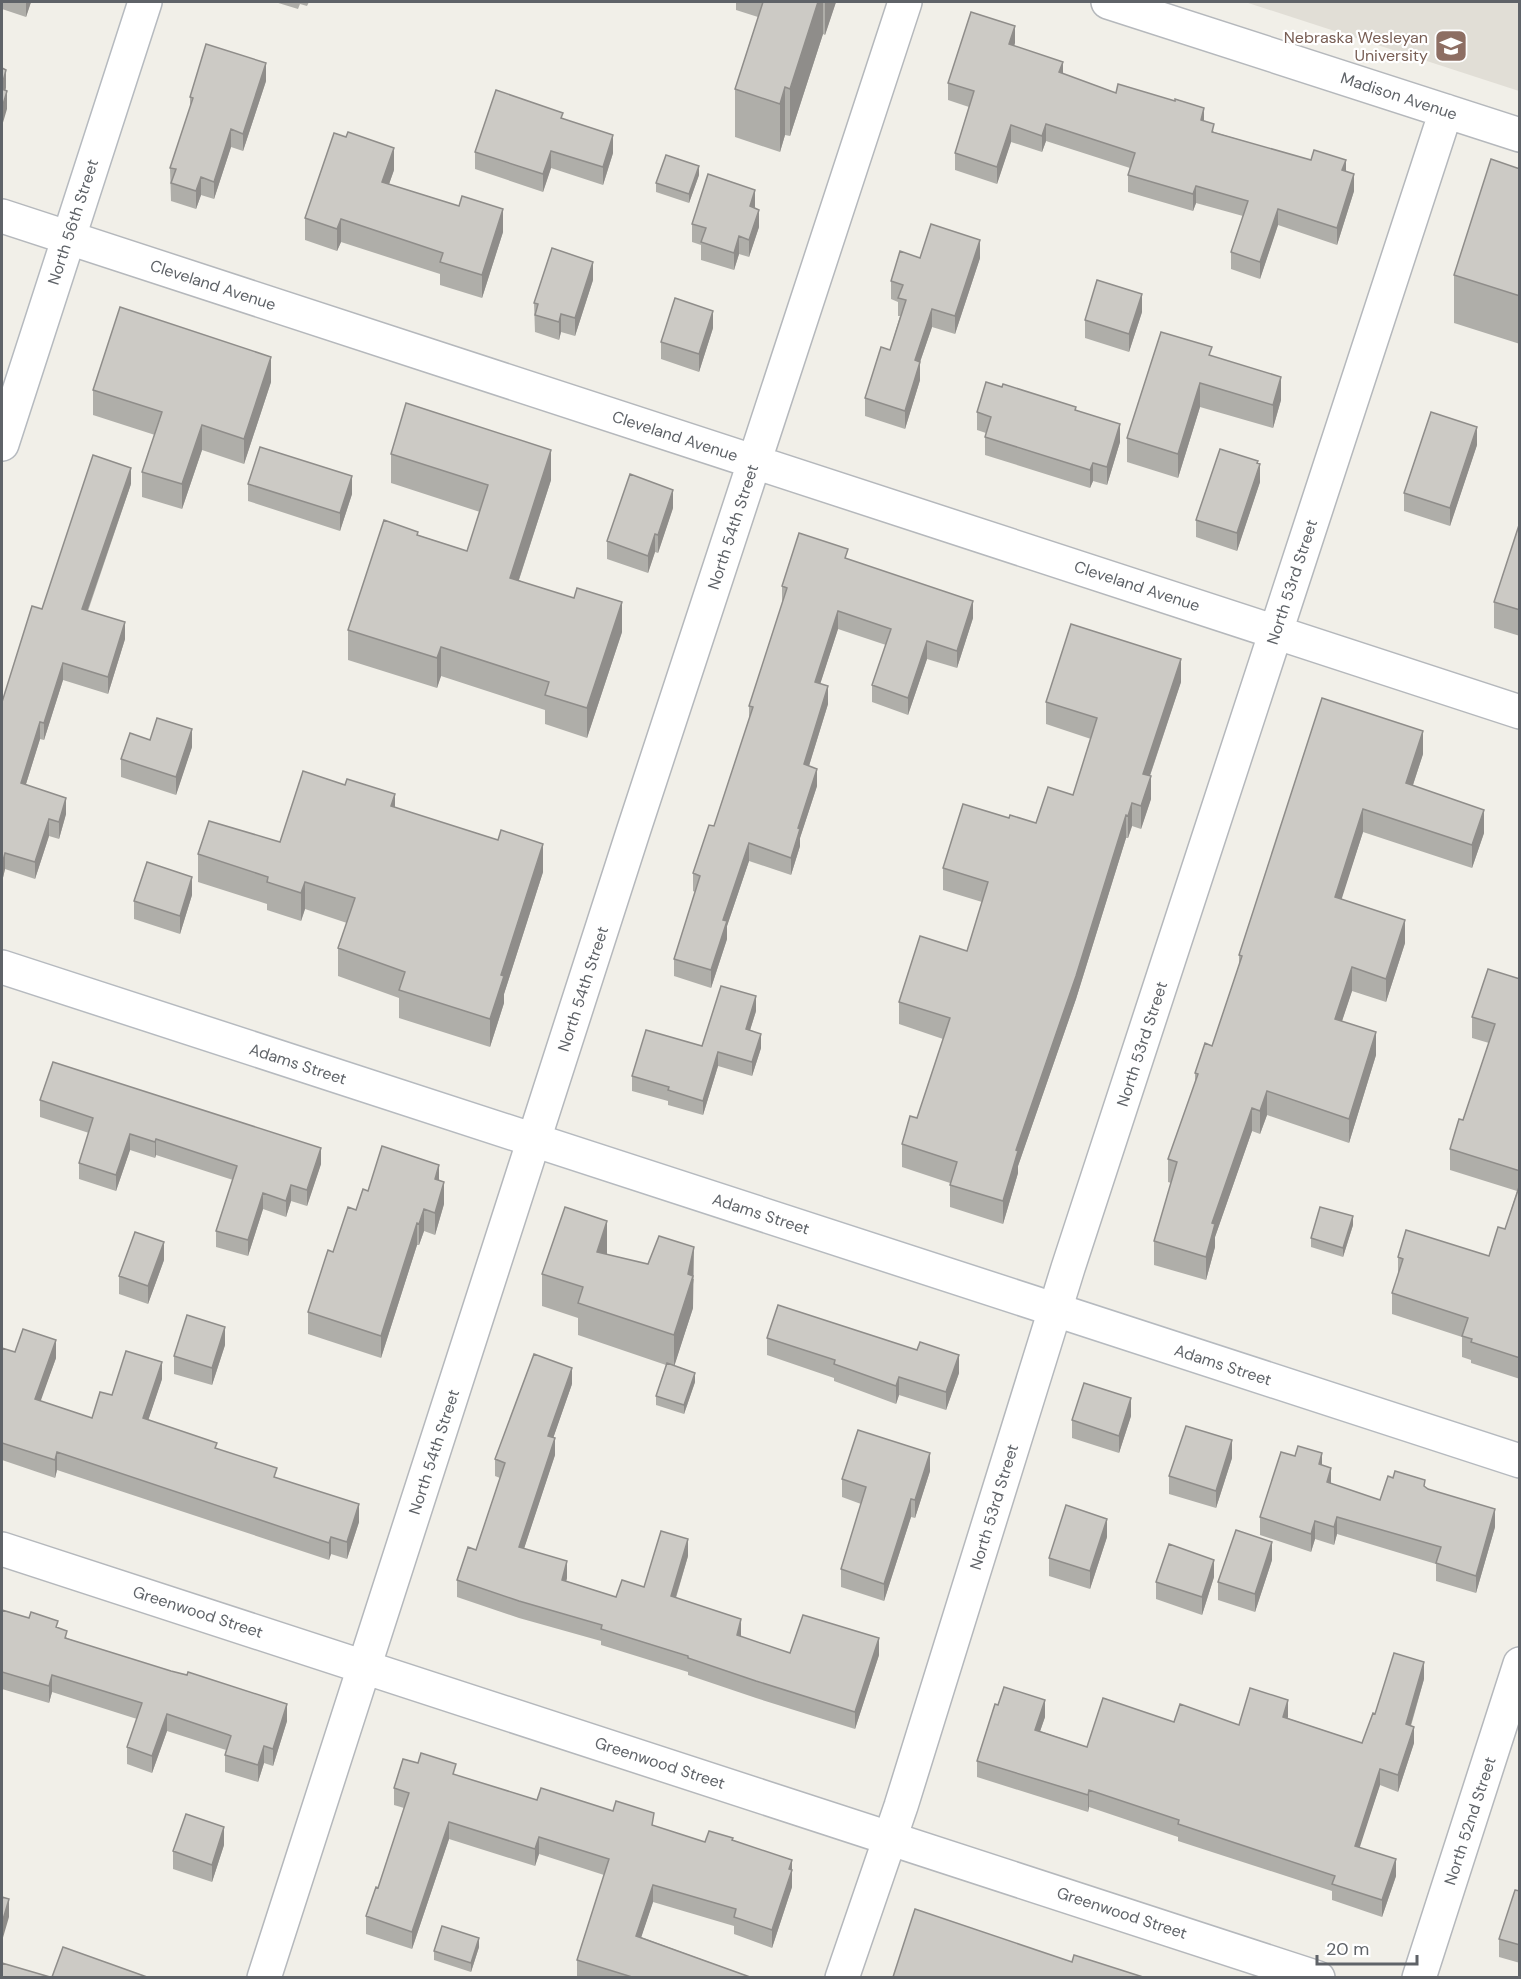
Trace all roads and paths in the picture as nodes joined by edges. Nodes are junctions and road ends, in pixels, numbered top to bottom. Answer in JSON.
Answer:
{"nodes":[{"id":1,"x":145,"y":2,"type":"edge"},
{"id":2,"x":905,"y":2,"type":"edge"},
{"id":3,"x":1108,"y":2,"type":"edge"},
{"id":4,"x":1446,"y":111,"type":"junction"},
{"id":5,"x":1520,"y":135,"type":"edge"},
{"id":6,"x":2,"y":216,"type":"edge"},
{"id":7,"x":68,"y":238,"type":"junction"},
{"id":8,"x":2,"y":444,"type":"edge"},
{"id":9,"x":754,"y":462,"type":"junction"},
{"id":10,"x":1276,"y":631,"type":"junction"},
{"id":11,"x":1520,"y":712,"type":"edge"},
{"id":12,"x":2,"y":968,"type":"edge"},
{"id":13,"x":534,"y":1140,"type":"junction"},
{"id":14,"x":1055,"y":1310,"type":"junction"},
{"id":15,"x":1520,"y":1461,"type":"edge"},
{"id":16,"x":2,"y":1549,"type":"edge"},
{"id":17,"x":1520,"y":1664,"type":"edge"},
{"id":18,"x":365,"y":1667,"type":"junction"},
{"id":19,"x":889,"y":1837,"type":"junction"},
{"id":20,"x":264,"y":1977,"type":"edge"},
{"id":21,"x":842,"y":1977,"type":"edge"},
{"id":22,"x":1318,"y":1977,"type":"edge"},
{"id":23,"x":1419,"y":1977,"type":"edge"}],
"edges":[{"from":1,"to":7,"type":"street","name":"North 56th Street"},
{"from":2,"to":9,"type":"street","name":"North 54th Street"},
{"from":3,"to":4,"type":"street","name":"Madison Avenue"},
{"from":4,"to":5,"type":"street","name":"Madison Avenue"},
{"from":4,"to":10,"type":"street","name":"North 53rd Street"},
{"from":6,"to":7,"type":"street","name":"Cleveland Avenue"},
{"from":7,"to":8,"type":"street","name":"North 56th Street"},
{"from":7,"to":9,"type":"street","name":"Cleveland Avenue"},
{"from":9,"to":10,"type":"street","name":"Cleveland Avenue"},
{"from":9,"to":13,"type":"street","name":"North 54th Street"},
{"from":10,"to":11,"type":"street","name":"Cleveland Avenue"},
{"from":10,"to":14,"type":"street","name":"North 53rd Street"},
{"from":12,"to":13,"type":"street","name":"Adams Street"},
{"from":13,"to":14,"type":"street","name":"Adams Street"},
{"from":13,"to":18,"type":"street","name":"North 54th Street"},
{"from":14,"to":15,"type":"street","name":"Adams Street"},
{"from":14,"to":19,"type":"street","name":"North 53rd Street"},
{"from":16,"to":18,"type":"street","name":"Greenwood Street"},
{"from":17,"to":23,"type":"street","name":"North 52nd Street"},
{"from":18,"to":19,"type":"street","name":"Greenwood Street"},
{"from":18,"to":20,"type":"street","name":"North 54th Street"},
{"from":19,"to":21,"type":"street","name":"North 53rd Street"},
{"from":19,"to":22,"type":"street","name":"Greenwood Street"}]}
